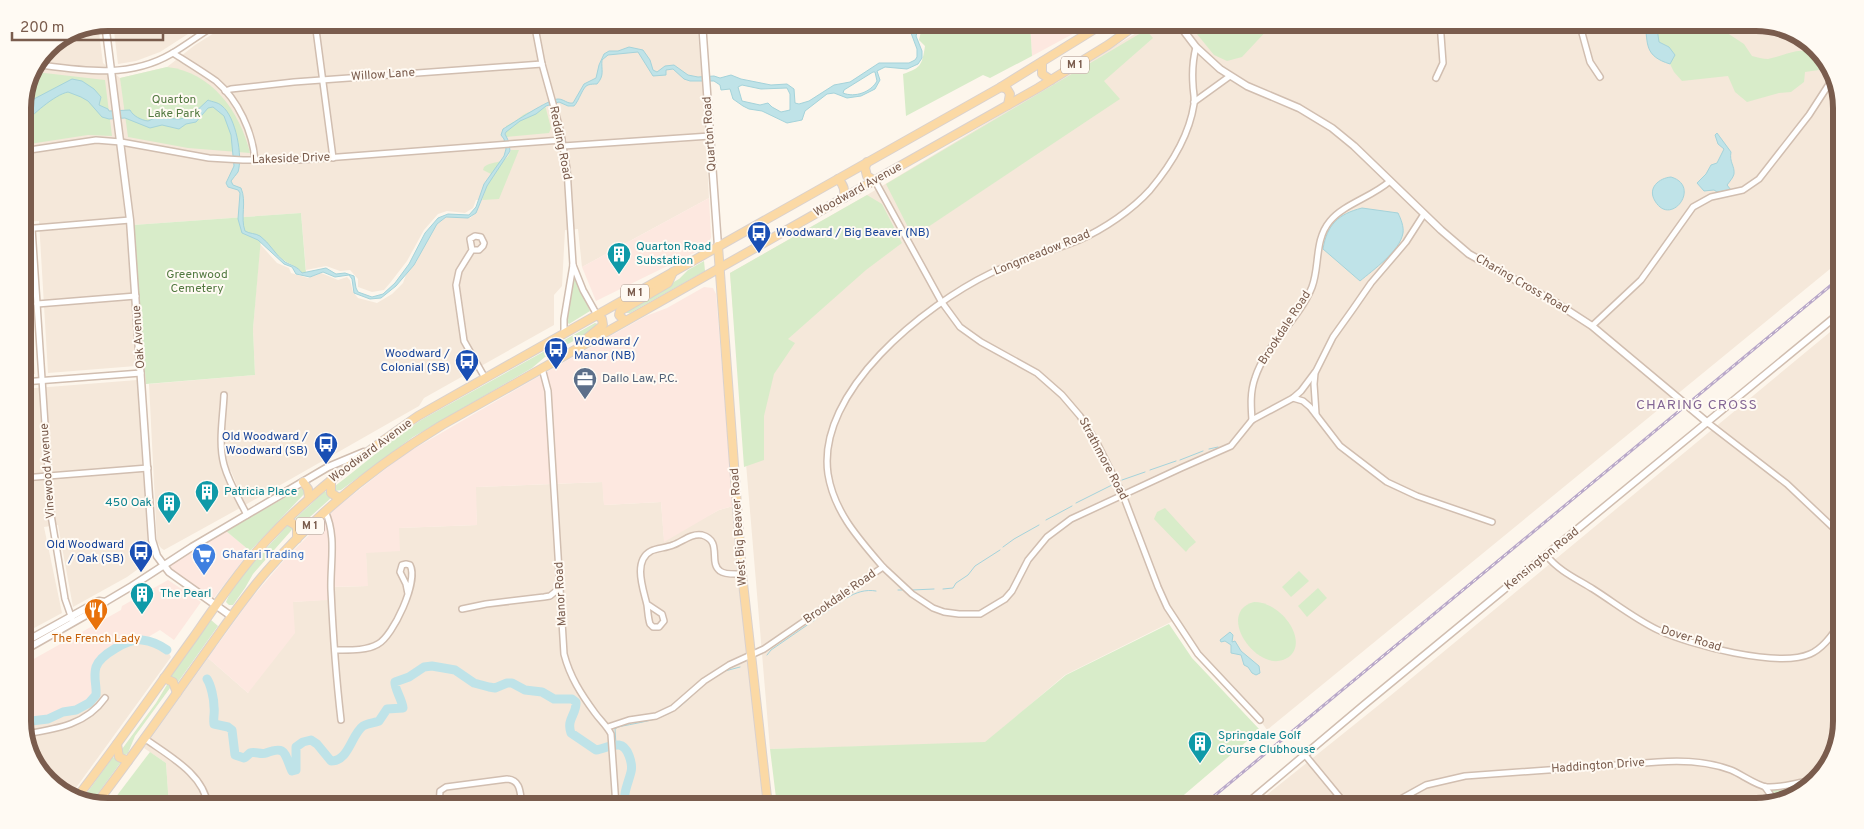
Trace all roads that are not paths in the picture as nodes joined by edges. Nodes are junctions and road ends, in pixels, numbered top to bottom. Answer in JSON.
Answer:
{"nodes":[{"id":1,"x":107,"y":31,"type":"edge"},
{"id":2,"x":206,"y":31,"type":"edge"},
{"id":3,"x":317,"y":31,"type":"edge"},
{"id":4,"x":536,"y":31,"type":"edge"},
{"id":5,"x":703,"y":31,"type":"edge"},
{"id":6,"x":1092,"y":31,"type":"edge"},
{"id":7,"x":1126,"y":31,"type":"edge"},
{"id":8,"x":1184,"y":31,"type":"edge"},
{"id":9,"x":1440,"y":31,"type":"edge"},
{"id":10,"x":1581,"y":31,"type":"edge"},
{"id":11,"x":1196,"y":47,"type":"junction"},
{"id":12,"x":173,"y":53,"type":"junction"},
{"id":13,"x":1042,"y":62,"type":"junction"},
{"id":14,"x":542,"y":64,"type":"junction"},
{"id":15,"x":44,"y":65,"type":"edge"},
{"id":16,"x":112,"y":71,"type":"junction"},
{"id":17,"x":1230,"y":76,"type":"junction"},
{"id":18,"x":1600,"y":77,"type":"dead end"},
{"id":19,"x":1436,"y":78,"type":"dead end"},
{"id":20,"x":323,"y":80,"type":"junction"},
{"id":21,"x":1051,"y":80,"type":"junction"},
{"id":22,"x":1829,"y":84,"type":"edge"},
{"id":23,"x":1001,"y":87,"type":"junction"},
{"id":24,"x":225,"y":91,"type":"junction"},
{"id":25,"x":1194,"y":102,"type":"junction"},
{"id":26,"x":1008,"y":105,"type":"junction"},
{"id":27,"x":710,"y":136,"type":"junction"},
{"id":28,"x":121,"y":142,"type":"junction"},
{"id":29,"x":563,"y":144,"type":"junction"},
{"id":30,"x":31,"y":150,"type":"edge"},
{"id":31,"x":332,"y":158,"type":"junction"},
{"id":32,"x":255,"y":160,"type":"junction"},
{"id":33,"x":867,"y":162,"type":"junction"},
{"id":34,"x":838,"y":179,"type":"junction"},
{"id":35,"x":1390,"y":180,"type":"junction"},
{"id":36,"x":875,"y":181,"type":"junction"},
{"id":37,"x":844,"y":198,"type":"junction"},
{"id":38,"x":1424,"y":214,"type":"junction"},
{"id":39,"x":130,"y":220,"type":"junction"},
{"id":40,"x":32,"y":228,"type":"joint"},
{"id":41,"x":718,"y":246,"type":"junction"},
{"id":42,"x":472,"y":250,"type":"dead end"},
{"id":43,"x":573,"y":265,"type":"junction"},
{"id":44,"x":720,"y":269,"type":"junction"},
{"id":45,"x":673,"y":272,"type":"junction"},
{"id":46,"x":136,"y":296,"type":"junction"},
{"id":47,"x":941,"y":301,"type":"junction"},
{"id":48,"x":37,"y":304,"type":"junction"},
{"id":49,"x":597,"y":315,"type":"junction"},
{"id":50,"x":1833,"y":319,"type":"edge"},
{"id":51,"x":625,"y":321,"type":"junction"},
{"id":52,"x":1592,"y":326,"type":"junction"},
{"id":53,"x":564,"y":333,"type":"junction"},
{"id":54,"x":573,"y":351,"type":"junction"},
{"id":55,"x":542,"y":368,"type":"junction"},
{"id":56,"x":1316,"y":371,"type":"junction"},
{"id":57,"x":141,"y":373,"type":"junction"},
{"id":58,"x":485,"y":378,"type":"junction"},
{"id":59,"x":42,"y":380,"type":"junction"},
{"id":60,"x":31,"y":381,"type":"edge"},
{"id":61,"x":224,"y":395,"type":"dead end"},
{"id":62,"x":1293,"y":398,"type":"junction"},
{"id":63,"x":1316,"y":414,"type":"junction"},
{"id":64,"x":1252,"y":420,"type":"junction"},
{"id":65,"x":1708,"y":423,"type":"junction"},
{"id":66,"x":370,"y":449,"type":"junction"},
{"id":67,"x":148,"y":468,"type":"junction"},
{"id":68,"x":48,"y":476,"type":"junction"},
{"id":69,"x":31,"y":477,"type":"edge"},
{"id":70,"x":331,"y":480,"type":"junction"},
{"id":71,"x":303,"y":482,"type":"junction"},
{"id":72,"x":1123,"y":495,"type":"junction"},
{"id":73,"x":309,"y":498,"type":"junction"},
{"id":74,"x":339,"y":498,"type":"junction"},
{"id":75,"x":325,"y":511,"type":"junction"},
{"id":76,"x":247,"y":516,"type":"junction"},
{"id":77,"x":287,"y":520,"type":"junction"},
{"id":78,"x":1492,"y":522,"type":"dead end"},
{"id":79,"x":1833,"y":527,"type":"edge"},
{"id":80,"x":297,"y":538,"type":"junction"},
{"id":81,"x":1547,"y":556,"type":"junction"},
{"id":82,"x":163,"y":564,"type":"junction"},
{"id":83,"x":883,"y":567,"type":"junction"},
{"id":84,"x":742,"y":574,"type":"junction"},
{"id":85,"x":561,"y":587,"type":"junction"},
{"id":86,"x":408,"y":594,"type":"junction"},
{"id":87,"x":550,"y":596,"type":"junction"},
{"id":88,"x":562,"y":603,"type":"junction"},
{"id":89,"x":647,"y":604,"type":"junction"},
{"id":90,"x":216,"y":605,"type":"junction"},
{"id":91,"x":462,"y":609,"type":"dead end"},
{"id":92,"x":231,"y":616,"type":"junction"},
{"id":93,"x":72,"y":619,"type":"junction"},
{"id":94,"x":1833,"y":632,"type":"edge"},
{"id":95,"x":31,"y":639,"type":"edge"},
{"id":96,"x":31,"y":646,"type":"edge"},
{"id":97,"x":336,"y":650,"type":"junction"},
{"id":98,"x":751,"y":656,"type":"junction"},
{"id":99,"x":164,"y":678,"type":"junction"},
{"id":100,"x":177,"y":693,"type":"junction"},
{"id":101,"x":105,"y":698,"type":"dead end"},
{"id":102,"x":341,"y":720,"type":"dead end"},
{"id":103,"x":1260,"y":720,"type":"dead end"},
{"id":104,"x":608,"y":727,"type":"junction"},
{"id":105,"x":32,"y":733,"type":"edge"},
{"id":106,"x":144,"y":738,"type":"junction"},
{"id":107,"x":117,"y":744,"type":"junction"},
{"id":108,"x":1305,"y":755,"type":"junction"},
{"id":109,"x":128,"y":761,"type":"junction"},
{"id":110,"x":1802,"y":783,"type":"edge"},
{"id":111,"x":1765,"y":787,"type":"junction"},
{"id":112,"x":81,"y":792,"type":"edge"},
{"id":113,"x":1771,"y":796,"type":"edge"},
{"id":114,"x":101,"y":797,"type":"edge"},
{"id":115,"x":205,"y":798,"type":"edge"},
{"id":116,"x":440,"y":798,"type":"edge"},
{"id":117,"x":521,"y":798,"type":"edge"},
{"id":118,"x":616,"y":798,"type":"edge"},
{"id":119,"x":767,"y":798,"type":"edge"},
{"id":120,"x":1254,"y":798,"type":"edge"},
{"id":121,"x":1340,"y":798,"type":"edge"},
{"id":122,"x":1403,"y":798,"type":"edge"}],
"edges":[{"from":1,"to":16,"type":"street","name":"Oak Avenue"},
{"from":2,"to":12,"type":"street"},
{"from":3,"to":20,"type":"street"},
{"from":4,"to":14,"type":"street","name":"Redding Road"},
{"from":5,"to":27,"type":"street","name":"Quarton Road"},
{"from":6,"to":13,"type":"main road","name":"Woodward Avenue","number":"M 1"},
{"from":7,"to":21,"type":"main road","name":"Woodward Avenue","number":"M 1"},
{"from":8,"to":11,"type":"street","name":"Charing Cross Road"},
{"from":9,"to":19,"type":"street"},
{"from":10,"to":18,"type":"street"},
{"from":11,"to":17,"type":"street","name":"Charing Cross Road"},
{"from":11,"to":25,"type":"street","name":"Longmeadow Road"},
{"from":12,"to":16,"type":"street"},
{"from":12,"to":24,"type":"street"},
{"from":13,"to":21,"type":"main road"},
{"from":13,"to":23,"type":"main road","name":"Woodward Avenue","number":"M 1"},
{"from":14,"to":20,"type":"street","name":"Willow Lane"},
{"from":14,"to":29,"type":"street","name":"Redding Road"},
{"from":15,"to":16,"type":"street"},
{"from":16,"to":28,"type":"street","name":"Oak Avenue"},
{"from":17,"to":25,"type":"street"},
{"from":17,"to":35,"type":"street","name":"Charing Cross Road"},
{"from":20,"to":24,"type":"street","name":"Willow Lane"},
{"from":20,"to":31,"type":"street"},
{"from":21,"to":26,"type":"main road","name":"Woodward Avenue","number":"M 1"},
{"from":22,"to":52,"type":"street"},
{"from":23,"to":26,"type":"main road"},
{"from":23,"to":33,"type":"main road","name":"Woodward Avenue","number":"M 1"},
{"from":24,"to":32,"type":"street"},
{"from":25,"to":47,"type":"street","name":"Longmeadow Road"},
{"from":26,"to":36,"type":"main road","name":"Woodward Avenue","number":"M 1"},
{"from":27,"to":29,"type":"street","name":"Lakeside Drive"},
{"from":27,"to":41,"type":"street","name":"Quarton Road"},
{"from":28,"to":30,"type":"street","name":"Lakeside Drive"},
{"from":28,"to":32,"type":"street","name":"Lakeside Drive"},
{"from":28,"to":39,"type":"street","name":"Oak Avenue"},
{"from":29,"to":31,"type":"street","name":"Lakeside Drive"},
{"from":29,"to":43,"type":"street","name":"Redding Road"},
{"from":31,"to":32,"type":"street","name":"Lakeside Drive"},
{"from":33,"to":34,"type":"main road","number":"M 1"},
{"from":33,"to":36,"type":"main road"},
{"from":34,"to":37,"type":"main road"},
{"from":34,"to":41,"type":"main road","name":"Woodward Avenue","number":"M 1"},
{"from":35,"to":38,"type":"street","name":"Charing Cross Road"},
{"from":35,"to":64,"type":"street","name":"Brookdale Road"},
{"from":36,"to":37,"type":"main road","name":"Woodward Avenue","number":"M 1"},
{"from":36,"to":47,"type":"street","name":"Strathmore Road"},
{"from":37,"to":44,"type":"main road","name":"Woodward Avenue","number":"M 1"},
{"from":38,"to":52,"type":"street","name":"Charing Cross Road"},
{"from":38,"to":56,"type":"street","name":"Brookdale Road"},
{"from":39,"to":40,"type":"street"},
{"from":39,"to":46,"type":"street","name":"Oak Avenue"},
{"from":40,"to":48,"type":"street","name":"Vinewood Avenue"},
{"from":41,"to":44,"type":"main road","name":"West Big Beaver Road"},
{"from":41,"to":45,"type":"main road","name":"Woodward Avenue","number":"M 1"},
{"from":42,"to":58,"type":"street"},
{"from":43,"to":49,"type":"street","name":"Redding Road"},
{"from":43,"to":53,"type":"street","name":"Redding Road"},
{"from":44,"to":51,"type":"main road","name":"Woodward Avenue","number":"M 1"},
{"from":44,"to":84,"type":"main road","name":"West Big Beaver Road"},
{"from":45,"to":49,"type":"main road","name":"Woodward Avenue","number":"M 1"},
{"from":45,"to":51,"type":"main road"},
{"from":46,"to":48,"type":"street"},
{"from":46,"to":57,"type":"street","name":"Oak Avenue"},
{"from":47,"to":72,"type":"street","name":"Strathmore Road"},
{"from":47,"to":83,"type":"street","name":"Longmeadow Road"},
{"from":48,"to":59,"type":"street","name":"Vinewood Avenue"},
{"from":49,"to":53,"type":"main road","name":"Woodward Avenue","number":"M 1"},
{"from":49,"to":54,"type":"main road"},
{"from":50,"to":65,"type":"street","name":"Kensington Road"},
{"from":51,"to":54,"type":"main road","name":"Woodward Avenue","number":"M 1"},
{"from":52,"to":65,"type":"street","name":"Charing Cross Road"},
{"from":53,"to":58,"type":"main road","name":"Woodward Avenue","number":"M 1"},
{"from":54,"to":55,"type":"main road","number":"M 1"},
{"from":55,"to":74,"type":"main road","name":"Woodward Avenue","number":"M 1"},
{"from":55,"to":85,"type":"street","name":"Manor Road"},
{"from":56,"to":62,"type":"street","name":"Brookdale Road"},
{"from":56,"to":63,"type":"street"},
{"from":57,"to":59,"type":"street"},
{"from":57,"to":67,"type":"street","name":"Oak Avenue"},
{"from":58,"to":66,"type":"main road","name":"Woodward Avenue","number":"M 1"},
{"from":59,"to":60,"type":"street"},
{"from":59,"to":68,"type":"street","name":"Vinewood Avenue"},
{"from":61,"to":76,"type":"street"},
{"from":62,"to":63,"type":"street"},
{"from":62,"to":64,"type":"street","name":"Brookdale Road"},
{"from":63,"to":78,"type":"street"},
{"from":64,"to":72,"type":"street","name":"Brookdale Road"},
{"from":65,"to":79,"type":"street","name":"Charing Cross Road"},
{"from":65,"to":81,"type":"street","name":"Kensington Road"},
{"from":66,"to":70,"type":"main road","name":"Woodward Avenue","number":"M 1"},
{"from":66,"to":71,"type":"street"},
{"from":67,"to":68,"type":"street"},
{"from":67,"to":82,"type":"street","name":"Oak Avenue"},
{"from":68,"to":69,"type":"street"},
{"from":68,"to":93,"type":"street","name":"Vinewood Avenue"},
{"from":70,"to":73,"type":"main road","name":"Woodward Avenue","number":"M 1"},
{"from":70,"to":74,"type":"main road"},
{"from":71,"to":73,"type":"main road"},
{"from":71,"to":76,"type":"street"},
{"from":72,"to":83,"type":"street","name":"Brookdale Road"},
{"from":72,"to":103,"type":"street","name":"Strathmore Road"},
{"from":73,"to":77,"type":"main road","name":"Woodward Avenue","number":"M 1"},
{"from":74,"to":75,"type":"main road","name":"Woodward Avenue","number":"M 1"},
{"from":75,"to":80,"type":"main road","name":"Woodward Avenue","number":"M 1"},
{"from":75,"to":97,"type":"street"},
{"from":76,"to":82,"type":"street"},
{"from":77,"to":80,"type":"main road"},
{"from":77,"to":90,"type":"main road","name":"Woodward Avenue","number":"M 1"},
{"from":80,"to":92,"type":"main road","name":"Woodward Avenue","number":"M 1"},
{"from":81,"to":94,"type":"street","name":"Dover Road"},
{"from":81,"to":108,"type":"street","name":"Kensington Road"},
{"from":82,"to":90,"type":"street","name":"Oak Avenue"},
{"from":82,"to":93,"type":"street"},
{"from":83,"to":98,"type":"street","name":"Brookdale Road"},
{"from":84,"to":89,"type":"street"},
{"from":84,"to":98,"type":"main road","name":"West Big Beaver Road"},
{"from":85,"to":87,"type":"street"},
{"from":85,"to":88,"type":"street","name":"Manor Road"},
{"from":86,"to":86,"type":"street"},
{"from":86,"to":97,"type":"street"},
{"from":87,"to":88,"type":"street"},
{"from":87,"to":91,"type":"street"},
{"from":88,"to":104,"type":"street","name":"Manor Road"},
{"from":89,"to":89,"type":"street"},
{"from":90,"to":92,"type":"street","name":"Oak Avenue"},
{"from":90,"to":99,"type":"main road","name":"Woodward Avenue","number":"M 1"},
{"from":92,"to":100,"type":"main road","name":"Woodward Avenue","number":"M 1"},
{"from":93,"to":95,"type":"street"},
{"from":93,"to":96,"type":"street"},
{"from":97,"to":102,"type":"street"},
{"from":98,"to":104,"type":"street","name":"Brookdale Road"},
{"from":98,"to":119,"type":"main road","name":"West Big Beaver Road"},
{"from":99,"to":100,"type":"main road"},
{"from":99,"to":107,"type":"main road","name":"Woodward Avenue","number":"M 1"},
{"from":100,"to":106,"type":"main road","name":"Woodward Avenue","number":"M 1"},
{"from":101,"to":105,"type":"street"},
{"from":104,"to":118,"type":"street","name":"Manor Road"},
{"from":106,"to":109,"type":"main road","name":"Woodward Avenue","number":"M 1"},
{"from":106,"to":115,"type":"street"},
{"from":107,"to":109,"type":"main road"},
{"from":107,"to":112,"type":"main road","name":"Woodward Avenue","number":"M 1"},
{"from":108,"to":120,"type":"street","name":"Kensington Road"},
{"from":108,"to":121,"type":"street"},
{"from":109,"to":114,"type":"main road","name":"Woodward Avenue","number":"M 1"},
{"from":110,"to":111,"type":"street","name":"Haddington Drive"},
{"from":111,"to":113,"type":"street"},
{"from":111,"to":122,"type":"street","name":"Haddington Drive"},
{"from":116,"to":117,"type":"street"}]}
